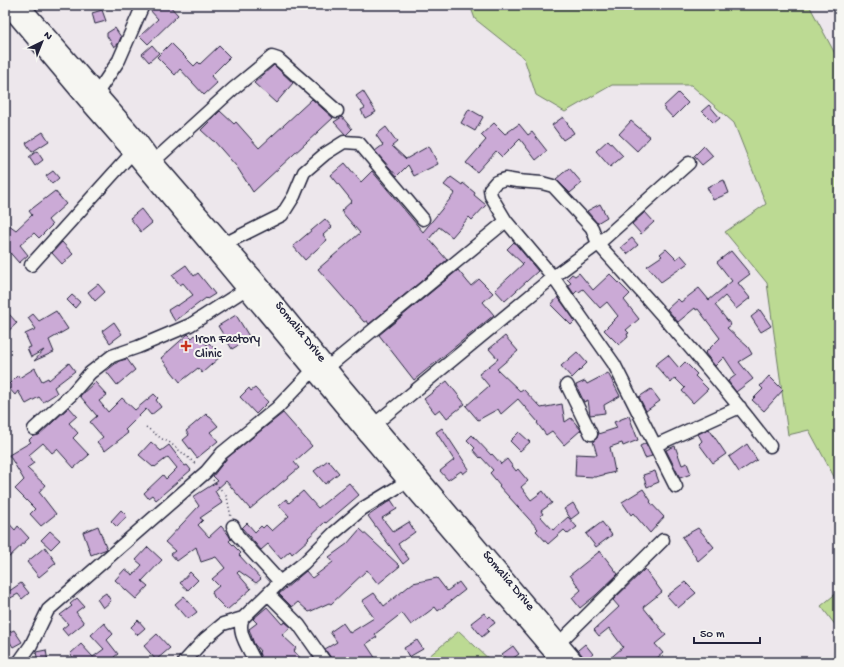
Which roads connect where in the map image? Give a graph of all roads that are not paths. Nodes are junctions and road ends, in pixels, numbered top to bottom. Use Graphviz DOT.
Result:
graph roads {
  1 [pos="6,5"];
  2 [pos="143,5"];
  3 [pos="26,7"];
  4 [pos="97,93"];
  5 [pos="337,111"];
  6 [pos="132,153"];
  7 [pos="154,161"];
  8 [pos="689,163"];
  9 [pos="423,219"];
  10 [pos="506,221"];
  11 [pos="226,243"];
  12 [pos="598,244"];
  13 [pos="31,265"];
  14 [pos="553,278"];
  15 [pos="246,289"];
  16 [pos="321,366"];
  17 [pos="567,386"];
  18 [pos="740,407"];
  19 [pos="376,423"];
  20 [pos="34,429"];
  21 [pos="591,434"];
  22 [pos="656,445"];
  23 [pos="770,446"];
  24 [pos="406,482"];
  25 [pos="676,487"];
  26 [pos="233,526"];
  27 [pos="663,540"];
  28 [pos="280,582"];
  29 [pos="268,594"];
  30 [pos="243,618"];
  31 [pos="560,642"];
  32 [pos="19,662"];
  33 [pos="184,662"];
  34 [pos="255,662"];
  35 [pos="325,662"];
  36 [pos="560,662"];
  37 [pos="576,662"];
  1 -- 6 [label="main road, Somalia Drive"];
  2 -- 4 [label="street"];
  3 -- 4 [label="main road, Somalia Drive"];
  4 -- 7 [label="main road, Somalia Drive"];
  5 -- 7 [label="street"];
  6 -- 13 [label="street"];
  6 -- 15 [label="main road, Somalia Drive"];
  7 -- 11 [label="main road, Somalia Drive"];
  8 -- 12 [label="street"];
  9 -- 11 [label="street"];
  10 -- 12 [label="street"];
  10 -- 14 [label="street"];
  10 -- 16 [label="street"];
  11 -- 16 [label="main road, Somalia Drive"];
  12 -- 14 [label="street"];
  12 -- 18 [label="street"];
  14 -- 19 [label="street"];
  14 -- 22 [label="street"];
  15 -- 16 [label="main road, Somalia Drive"];
  15 -- 20 [label="street"];
  16 -- 19 [label="main road, Somalia Drive"];
  16 -- 24 [label="main road, Somalia Drive"];
  16 -- 32 [label="street"];
  17 -- 21 [label="street"];
  18 -- 22 [label="street"];
  18 -- 23 [label="street"];
  19 -- 31 [label="main road, Somalia Drive"];
  22 -- 25 [label="street"];
  24 -- 28 [label="street"];
  24 -- 36 [label="main road, Somalia Drive"];
  26 -- 28 [label="street"];
  27 -- 31 [label="street"];
  28 -- 29 [label="street"];
  29 -- 30 [label="street"];
  29 -- 35 [label="street"];
  30 -- 33 [label="street"];
  30 -- 34 [label="street"];
  31 -- 37 [label="main road, Somalia Drive"];
}
